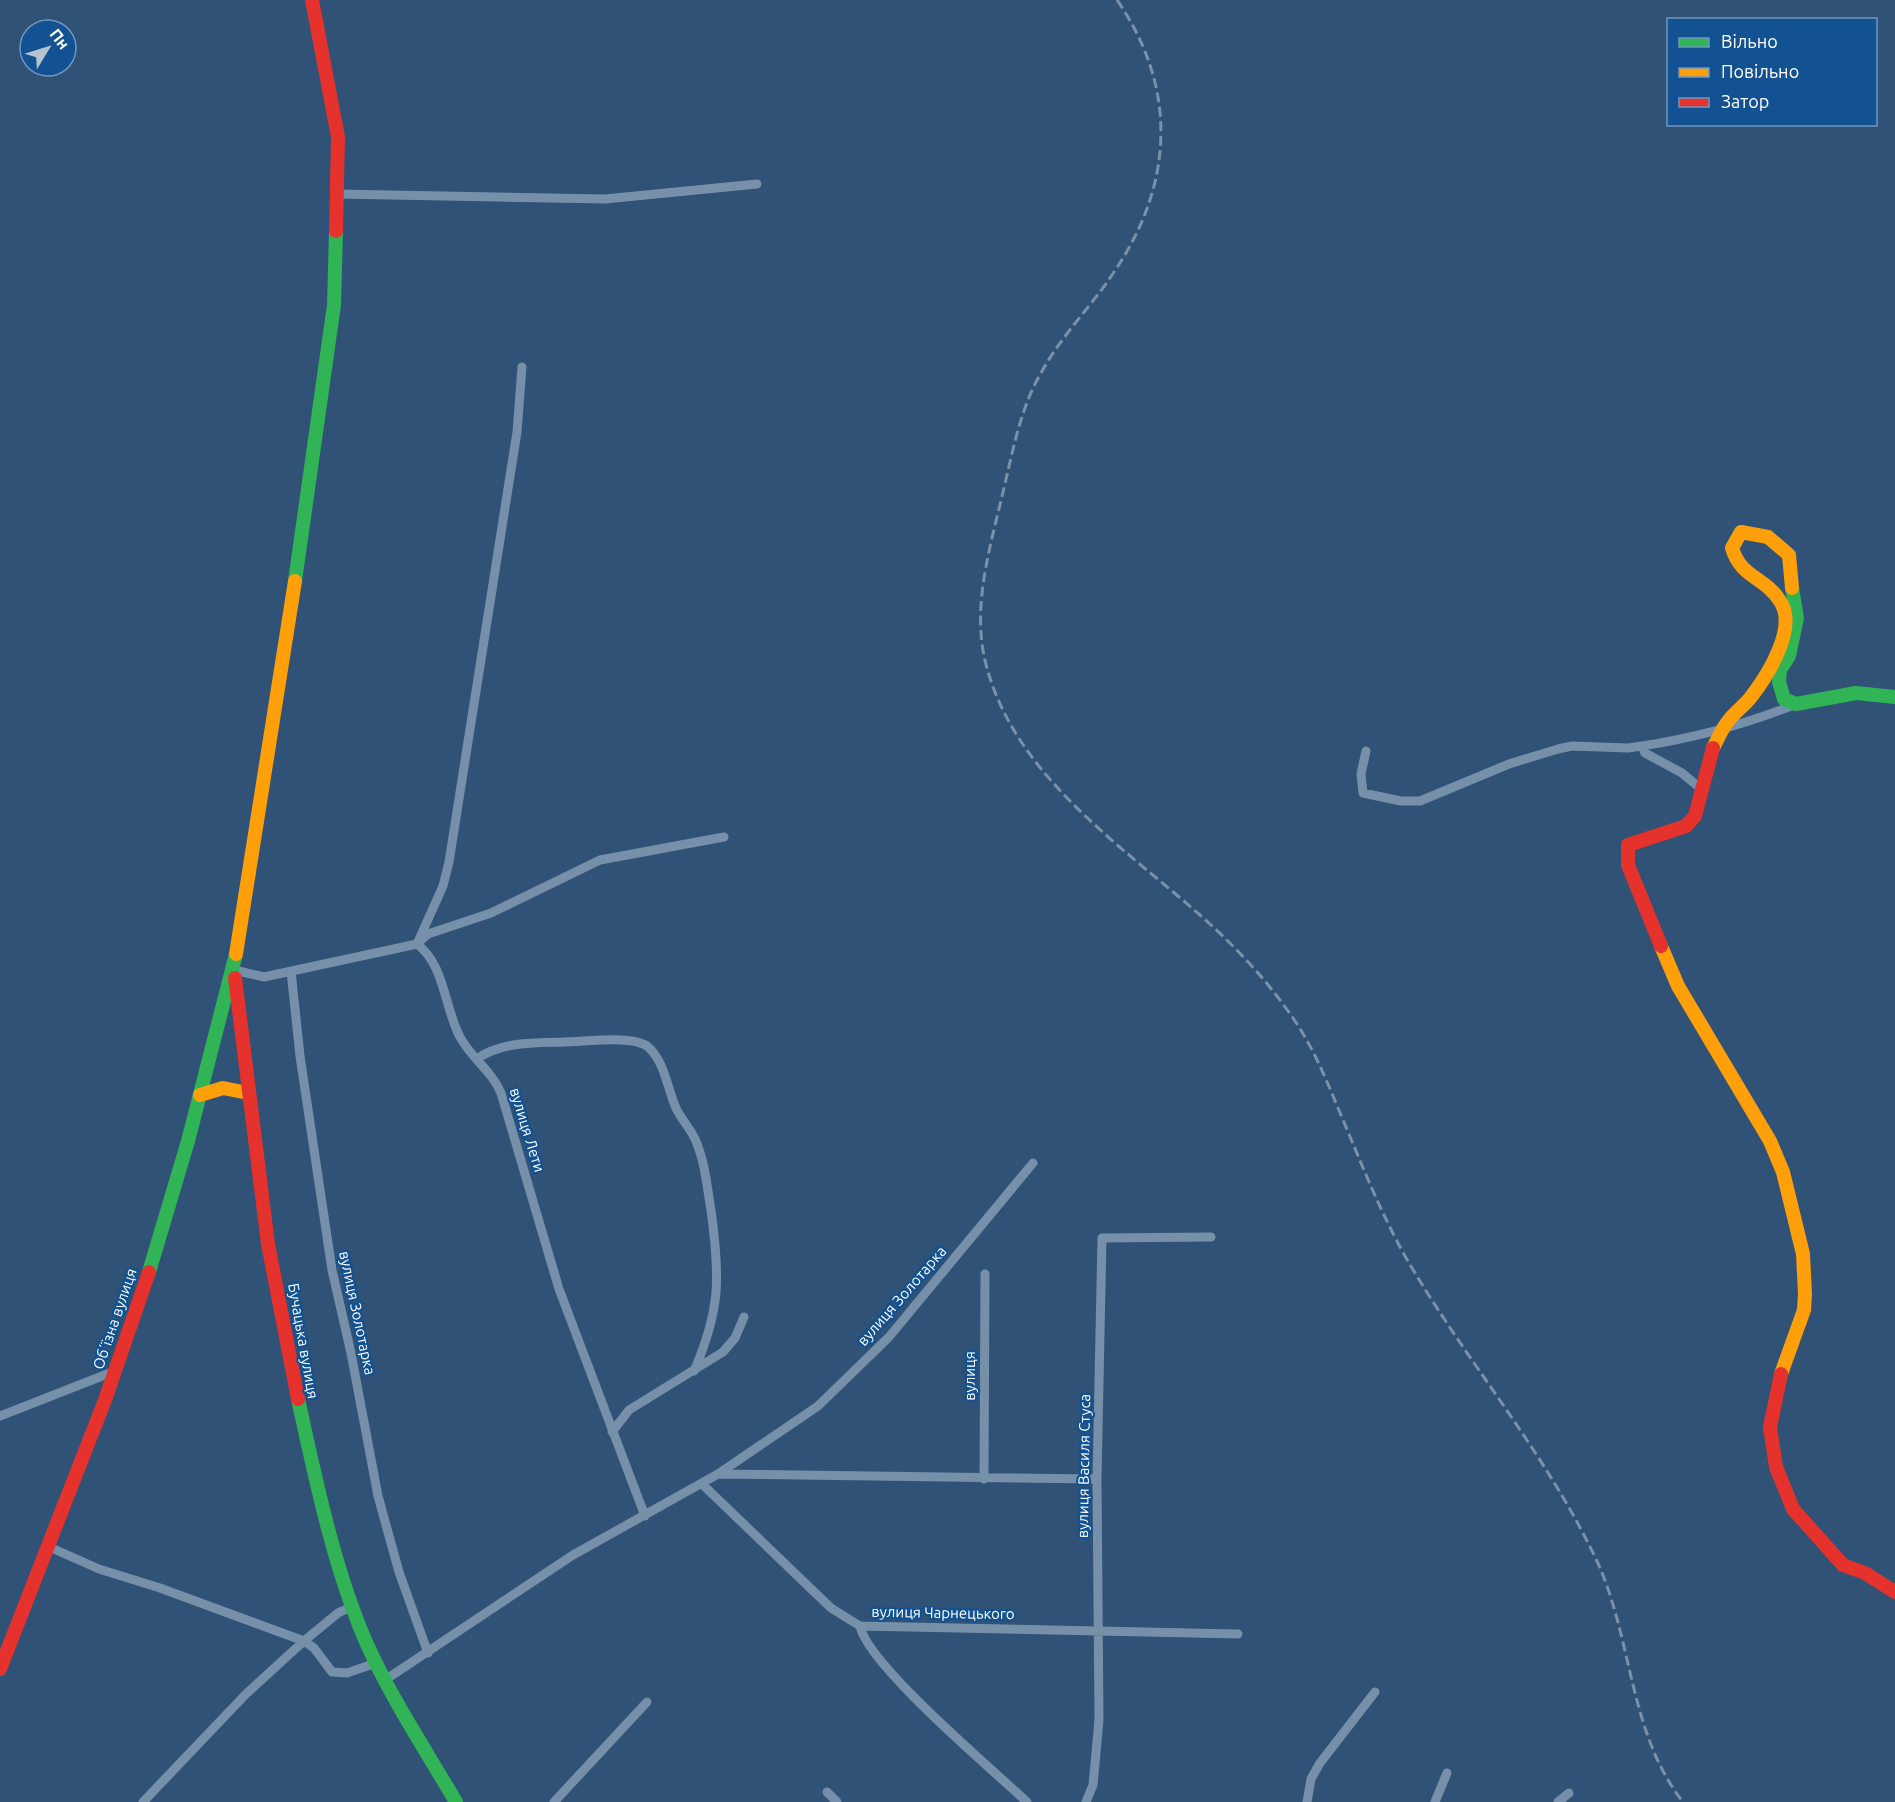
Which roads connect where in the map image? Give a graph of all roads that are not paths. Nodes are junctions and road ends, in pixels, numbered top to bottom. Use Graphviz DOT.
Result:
graph roads {
  1 [pos="312,0"];
  2 [pos="757,184"];
  3 [pos="337,194"];
  4 [pos="522,368"];
  5 [pos="1895,696"];
  6 [pos="1796,704"];
  7 [pos="1725,726"];
  8 [pos="1642,746"];
  9 [pos="1366,751"];
  10 [pos="1700,788"];
  11 [pos="724,837"];
  12 [pos="417,944"];
  13 [pos="234,970"];
  14 [pos="291,971"];
  15 [pos="477,1059"];
  16 [pos="248,1093"];
  17 [pos="200,1095"];
  18 [pos="1034,1163"];
  19 [pos="1210,1237"];
  20 [pos="986,1274"];
  21 [pos="744,1317"];
  22 [pos="115,1371"];
  23 [pos="694,1371"];
  24 [pos="0,1416"];
  25 [pos="612,1432"];
  26 [pos="718,1474"];
  27 [pos="984,1479"];
  28 [pos="1097,1479"];
  29 [pos="702,1484"];
  30 [pos="645,1516"];
  31 [pos="47,1546"];
  32 [pos="1895,1592"];
  33 [pos="354,1606"];
  34 [pos="860,1626"];
  35 [pos="1098,1631"];
  36 [pos="1238,1634"];
  37 [pos="304,1641"];
  38 [pos="428,1653"];
  39 [pos="376,1663"];
  40 [pos="0,1669"];
  41 [pos="385,1680"];
  42 [pos="1375,1692"];
  43 [pos="647,1702"];
  44 [pos="1447,1773"];
  45 [pos="827,1792"];
  46 [pos="1569,1793"];
  47 [pos="143,1802"];
  48 [pos="456,1802"];
  49 [pos="554,1802"];
  50 [pos="837,1802"];
  51 [pos="1027,1802"];
  52 [pos="1086,1802"];
  53 [pos="1306,1802"];
  54 [pos="1435,1802"];
  55 [pos="1558,1802"];
  1 -- 3 [label="main road"];
  2 -- 3 [label="street"];
  3 -- 13 [label="main road"];
  4 -- 12 [label="street"];
  5 -- 6 [label="main road"];
  6 -- 7 [label="street"];
  6 -- 7 [label="main road"];
  7 -- 8 [label="street"];
  7 -- 10 [label="main road"];
  8 -- 9 [label="street"];
  8 -- 10 [label="street"];
  10 -- 32 [label="main road"];
  11 -- 12 [label="street"];
  12 -- 14 [label="street"];
  12 -- 15 [label="street, вулиця Лети"];
  13 -- 14 [label="street"];
  13 -- 16 [label="main road, Бучацька вулиця"];
  13 -- 17 [label="main road, Обʼїзна вулиця"];
  14 -- 38 [label="street, вулиця Золотарка"];
  15 -- 23 [label="street"];
  15 -- 25 [label="street, вулиця Лети"];
  16 -- 17 [label="main road"];
  16 -- 33 [label="main road, Бучацька вулиця"];
  17 -- 22 [label="main road, Обʼїзна вулиця"];
  18 -- 26 [label="street, вулиця Золотарка"];
  19 -- 28 [label="street, вулиця Василя Стуса"];
  20 -- 27 [label="street, вулиця"];
  21 -- 23 [label="street"];
  22 -- 24 [label="street"];
  22 -- 31 [label="main road, Обʼїзна вулиця"];
  23 -- 25 [label="street"];
  25 -- 30 [label="street, вулиця Лети"];
  26 -- 27 [label="street"];
  26 -- 29 [label="street, вулиця Золотарка"];
  27 -- 28 [label="street"];
  28 -- 35 [label="street, вулиця Василя Стуса"];
  29 -- 30 [label="street, вулиця Золотарка"];
  29 -- 34 [label="street, вулиця Чарнецького"];
  30 -- 38 [label="street, вулиця Золотарка"];
  31 -- 37 [label="street"];
  31 -- 40 [label="main road, Обʼїзна вулиця"];
  33 -- 37 [label="street"];
  33 -- 39 [label="main road, Бучацька вулиця"];
  34 -- 35 [label="street, вулиця Чарнецького"];
  34 -- 51 [label="street"];
  35 -- 36 [label="street, вулиця Чарнецького"];
  35 -- 52 [label="street, вулиця Василя Стуса"];
  37 -- 39 [label="street"];
  37 -- 47 [label="street"];
  38 -- 41 [label="street, вулиця Золотарка"];
  39 -- 41 [label="main road, Бучацька вулиця"];
  41 -- 48 [label="main road, Бучацька вулиця"];
  42 -- 53 [label="street"];
  43 -- 49 [label="street"];
  44 -- 54 [label="street"];
  45 -- 50 [label="street"];
  46 -- 55 [label="street"];
}
